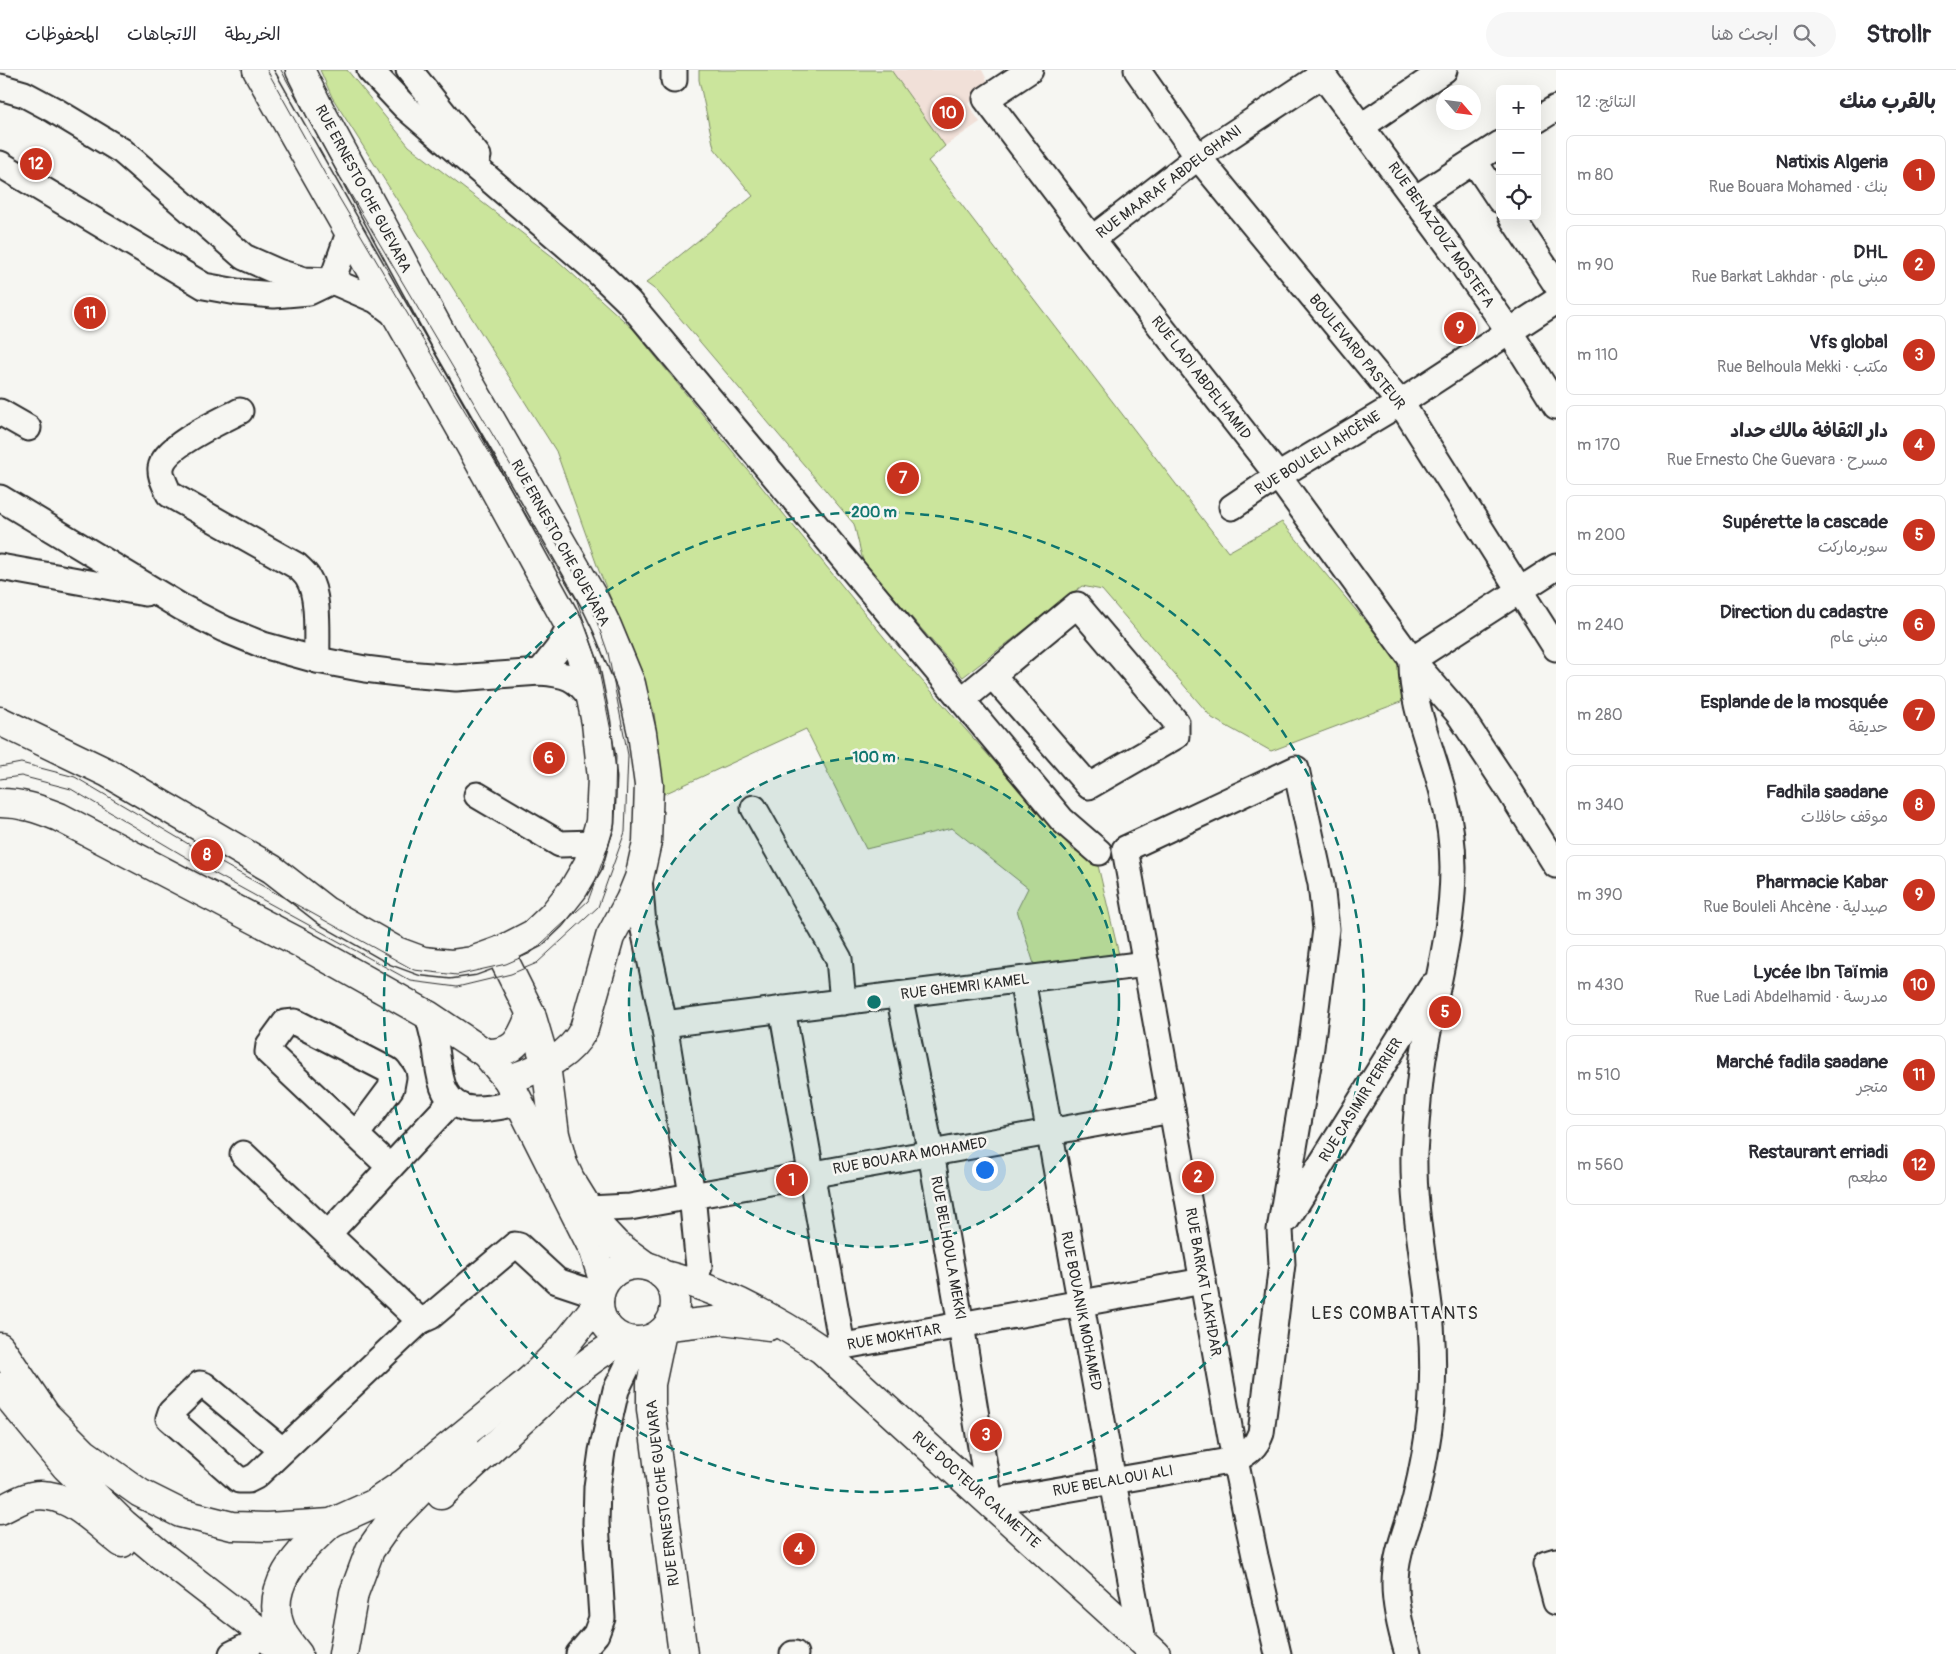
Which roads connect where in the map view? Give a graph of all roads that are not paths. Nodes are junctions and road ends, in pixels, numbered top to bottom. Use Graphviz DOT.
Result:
graph roads {
  1 [pos="257,70"];
  2 [pos="300,70"];
  3 [pos="370,70"];
  4 [pos="409,70"];
  5 [pos="1030,70"];
  6 [pos="1137,70"];
  7 [pos="1444,70"];
  8 [pos="1320,72"];
  9 [pos="0,87"];
  10 [pos="1556,108"];
  11 [pos="1541,117"];
  12 [pos="1362,126"];
  13 [pos="1496,147"];
  14 [pos="1198,156"];
  15 [pos="1474,161"];
  16 [pos="0,164"];
  17 [pos="1496,194"];
  18 [pos="1415,199"];
  19 [pos="513,201"];
  20 [pos="1514,220"];
  21 [pos="349,233"];
  22 [pos="1092,239"];
  23 [pos="332,281"];
  24 [pos="1556,284"];
  25 [pos="1556,301"];
  26 [pos="396,315"];
  27 [pos="1509,331"];
  28 [pos="1400,403"];
  29 [pos="1556,406"];
  30 [pos="240,411"];
  31 [pos="0,412"];
  32 [pos="28,428"];
  33 [pos="1278,476"];
  34 [pos="0,498"];
  35 [pos="1232,507"];
  36 [pos="0,567"];
  37 [pos="1556,567"];
  38 [pos="1519,590"];
  39 [pos="160,595"];
  40 [pos="570,627"];
  41 [pos="1556,648"];
  42 [pos="317,660"];
  43 [pos="1412,660"];
  44 [pos="540,672"];
  45 [pos="992,675"];
  46 [pos="591,698"];
  47 [pos="962,700"];
  48 [pos="0,721"];
  49 [pos="477,795"];
  50 [pos="0,803"];
  51 [pos="754,808"];
  52 [pos="595,844"];
  53 [pos="1099,852"];
  54 [pos="1556,865"];
  55 [pos="639,878"];
  56 [pos="502,950"];
  57 [pos="1146,964"];
  58 [pos="1441,971"];
  59 [pos="1022,980"];
  60 [pos="899,995"];
  61 [pos="843,1002"];
  62 [pos="782,1009"];
  63 [pos="531,1014"];
  64 [pos="428,1015"];
  65 [pos="664,1024"];
  66 [pos="485,1054"];
  67 [pos="546,1065"];
  68 [pos="513,1092"];
  69 [pos="452,1101"];
  70 [pos="1172,1110"];
  71 [pos="1048,1132"];
  72 [pos="356,1135"];
  73 [pos="931,1153"];
  74 [pos="243,1154"];
  75 [pos="390,1167"];
  76 [pos="812,1174"];
  77 [pos="692,1195"];
  78 [pos="588,1209"];
  79 [pos="1280,1230"];
  80 [pos="328,1234"];
  81 [pos="654,1270"];
  82 [pos="1203,1281"];
  83 [pos="694,1284"];
  84 [pos="601,1293"];
  85 [pos="1079,1304"];
  86 [pos="420,1321"];
  87 [pos="961,1324"];
  88 [pos="793,1330"];
  89 [pos="649,1334"];
  90 [pos="0,1347"];
  91 [pos="832,1348"];
  92 [pos="530,1380"];
  93 [pos="0,1387"];
  94 [pos="282,1450"];
  95 [pos="1235,1460"];
  96 [pos="1114,1481"];
  97 [pos="990,1502"];
  98 [pos="0,1510"];
  99 [pos="331,1523"];
  100 [pos="1551,1562"];
  101 [pos="359,1578"];
  102 [pos="1556,1602"];
  103 [pos="1149,1648"];
  104 [pos="343,1649"];
  105 [pos="248,1651"];
  106 [pos="284,1654"];
  107 [pos="298,1654"];
  108 [pos="579,1654"];
  109 [pos="683,1654"];
  110 [pos="1278,1654"];
  111 [pos="1408,1654"];
  1 -- 21 [label="main road, RUE ERNESTO CHE GUEVARA"];
  2 -- 55 [label="main road, RUE ERNESTO CHE GUEVARA"];
  3 -- 19 [label="street"];
  4 -- 19 [label="street"];
  5 -- 22 [label="street, RUE LADI ABDELHAMID"];
  6 -- 14 [label="street, BOULEVARD PASTEUR"];
  7 -- 12 [label="street"];
  8 -- 12 [label="street, RUE BENAZOUZ MOSTEFA"];
  8 -- 14 [label="street, RUE MAARAF ABDELGHANI"];
  9 -- 23 [label="street"];
  10 -- 11 [label="street"];
  12 -- 18 [label="street, RUE BENAZOUZ MOSTEFA"];
  13 -- 15 [label="street"];
  14 -- 22 [label="street, RUE MAARAF ABDELGHANI"];
  14 -- 28 [label="street, BOULEVARD PASTEUR"];
  15 -- 17 [label="street"];
  15 -- 18 [label="street"];
  16 -- 23 [label="street"];
  18 -- 27 [label="street, RUE BENAZOUZ MOSTEFA"];
  19 -- 47 [label="street"];
  20 -- 24 [label="street"];
  21 -- 23 [label="street"];
  21 -- 26 [label="main road, RUE ERNESTO CHE GUEVARA"];
  22 -- 33 [label="street, RUE LADI ABDELHAMID"];
  23 -- 26 [label="street"];
  25 -- 27 [label="street, RUE BOULELI AHCÈNE"];
  26 -- 40 [label="main road, RUE ERNESTO CHE GUEVARA"];
  27 -- 28 [label="street, RUE BOULELI AHCÈNE"];
  27 -- 29 [label="street, RUE BENAZOUZ MOSTEFA"];
  28 -- 33 [label="street, RUE BOULELI AHCÈNE"];
  28 -- 38 [label="street, BOULEVARD PASTEUR"];
  30 -- 42 [label="street"];
  31 -- 32 [label="street"];
  33 -- 35 [label="street, RUE BOULELI AHCÈNE"];
  33 -- 43 [label="street, RUE LADI ABDELHAMID"];
  34 -- 39 [label="street"];
  36 -- 39 [label="street"];
  37 -- 38 [label="street"];
  38 -- 41 [label="street, BOULEVARD PASTEUR"];
  38 -- 43 [label="street"];
  39 -- 42 [label="street"];
  40 -- 44 [label="street"];
  40 -- 46 [label="main road, RUE ERNESTO CHE GUEVARA"];
  42 -- 44 [label="street"];
  43 -- 54 [label="street, RUE LADI ABDELHAMID"];
  43 -- 58 [label="street"];
  44 -- 46 [label="street"];
  45 -- 45 [label="street"];
  45 -- 47 [label="street"];
  46 -- 52 [label="main road, RUE ERNESTO CHE GUEVARA"];
  47 -- 53 [label="street"];
  48 -- 56 [label="main road, RUE ERNESTO CHE GUEVARA"];
  49 -- 52 [label="street"];
  50 -- 64 [label="main road"];
  51 -- 61 [label="street"];
  52 -- 56 [label="main road, RUE ERNESTO CHE GUEVARA"];
  55 -- 65 [label="street"];
  55 -- 67 [label="main road, RUE ERNESTO CHE GUEVARA"];
  56 -- 63 [label="main road"];
  57 -- 59 [label="street, RUE GHEMRI KAMEL"];
  57 -- 70 [label="street, RUE BARKAT LAKHDAR"];
  57 -- 79 [label="street, RUE BARKAT LAKHDAR"];
  58 -- 79 [label="street, RUE CASIMIR PERRIER"];
  58 -- 111 [label="street"];
  59 -- 60 [label="street, RUE GHEMRI KAMEL"];
  59 -- 71 [label="street, RUE BOUANIK MOHAMED"];
  60 -- 61 [label="street, RUE GHEMRI KAMEL"];
  60 -- 73 [label="street, RUE BELHOULA MEKKI"];
  61 -- 62 [label="street, RUE GHEMRI KAMEL"];
  62 -- 65 [label="street, RUE GHEMRI KAMEL"];
  62 -- 76 [label="street"];
  63 -- 66 [label="main road"];
  63 -- 67 [label="main road"];
  64 -- 66 [label="main road"];
  64 -- 69 [label="street"];
  65 -- 77 [label="street"];
  66 -- 68 [label="main road"];
  67 -- 68 [label="main road, RUE ERNESTO CHE GUEVARA"];
  67 -- 78 [label="main road"];
  68 -- 69 [label="street"];
  68 -- 84 [label="main road"];
  69 -- 75 [label="street"];
  70 -- 71 [label="street, RUE BOUARA MOHAMED"];
  70 -- 82 [label="street, RUE BARKAT LAKHDAR"];
  71 -- 73 [label="street, RUE BOUARA MOHAMED"];
  71 -- 85 [label="street, RUE BOUANIK MOHAMED"];
  72 -- 72 [label="street"];
  72 -- 75 [label="street"];
  73 -- 76 [label="street, RUE BOUARA MOHAMED"];
  73 -- 87 [label="street, RUE BELHOULA MEKKI"];
  74 -- 80 [label="street"];
  75 -- 80 [label="street"];
  76 -- 77 [label="street, RUE BOUARA MOHAMED"];
  76 -- 91 [label="street"];
  77 -- 78 [label="street, RUE BOUARA MOHAMED"];
  77 -- 83 [label="street"];
  78 -- 81 [label="main road"];
  79 -- 95 [label="street"];
  80 -- 86 [label="street"];
  81 -- 83 [label="main road, RUE DOCTEUR CALMETTE"];
  81 -- 84 [label="main road"];
  81 -- 89 [label="main road"];
  82 -- 85 [label="street, RUE MOKHTAR"];
  82 -- 95 [label="street, RUE BARKAT LAKHDAR"];
  83 -- 88 [label="main road, RUE DOCTEUR CALMETTE"];
  84 -- 86 [label="street"];
  84 -- 89 [label="main road"];
  84 -- 92 [label="main road"];
  85 -- 87 [label="street, RUE MOKHTAR"];
  85 -- 96 [label="street, RUE BOUANIK MOHAMED"];
  86 -- 94 [label="street"];
  87 -- 91 [label="street, RUE MOKHTAR"];
  87 -- 97 [label="street, RUE BELHOULA MEKKI"];
  88 -- 89 [label="main road, RUE DOCTEUR CALMETTE"];
  88 -- 91 [label="main road, RUE DOCTEUR CALMETTE"];
  89 -- 101 [label="main road"];
  89 -- 108 [label="street"];
  89 -- 109 [label="main road, RUE ERNESTO CHE GUEVARA"];
  90 -- 99 [label="main road"];
  91 -- 97 [label="main road, RUE DOCTEUR CALMETTE"];
  92 -- 99 [label="main road"];
  92 -- 101 [label="main road"];
  93 -- 106 [label="main road"];
  95 -- 96 [label="street, RUE BELALOUI ALI"];
  95 -- 110 [label="street, RUE BARKAT LAKHDAR"];
  96 -- 97 [label="street, RUE BELALOUI ALI"];
  96 -- 103 [label="street, RUE BOUANIK MOHAMED"];
  97 -- 103 [label="main road, RUE DOCTEUR CALMETTE"];
  98 -- 105 [label="main road"];
  99 -- 107 [label="main road"];
  100 -- 102 [label="street"];
  101 -- 104 [label="main road"];
}
